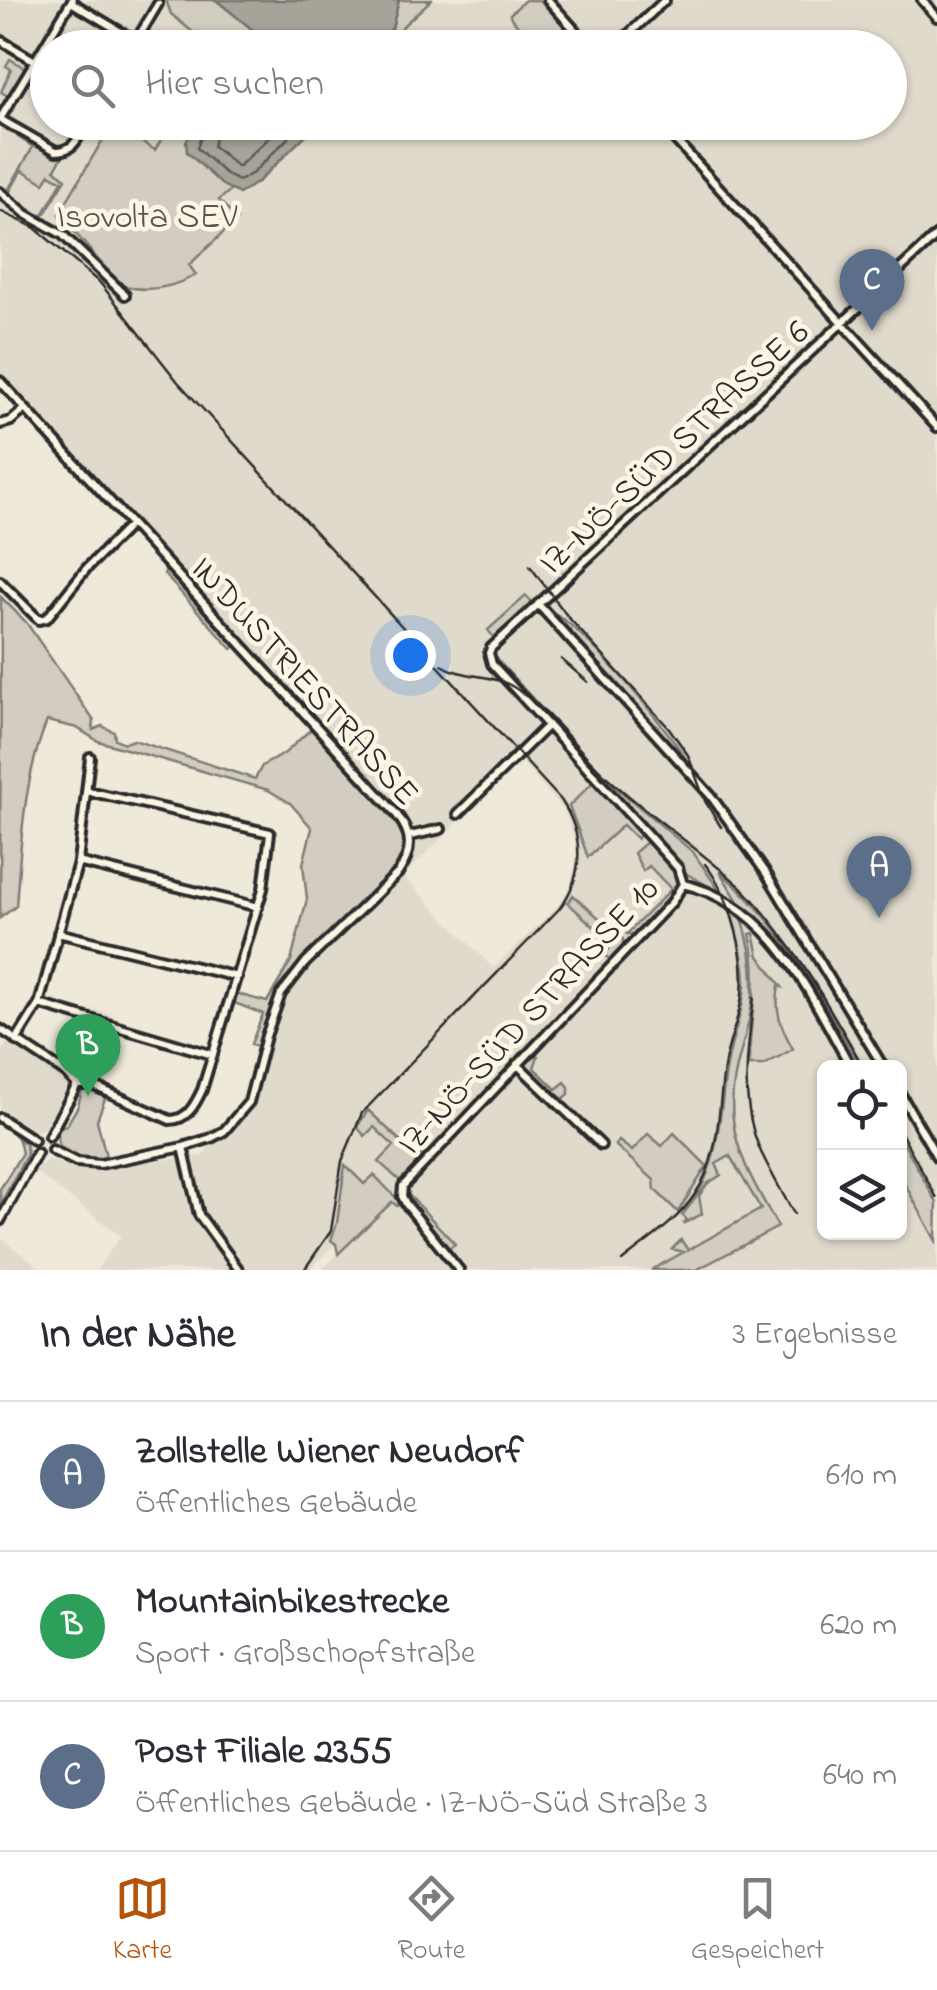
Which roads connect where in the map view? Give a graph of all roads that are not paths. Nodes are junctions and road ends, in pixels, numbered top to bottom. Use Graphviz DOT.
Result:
graph roads {
  1 [pos="548,0"];
  2 [pos="666,0"];
  3 [pos="922,0"];
  4 [pos="72,1"];
  5 [pos="158,4"];
  6 [pos="937,17"];
  7 [pos="55,30"];
  8 [pos="114,30"];
  9 [pos="142,30"];
  10 [pos="576,30"];
  11 [pos="634,30"];
  12 [pos="0,40"];
  13 [pos="30,58"];
  14 [pos="30,72"];
  15 [pos="0,119"];
  16 [pos="30,136"];
  17 [pos="37,140"];
  18 [pos="77,140"];
  19 [pos="675,140"];
  20 [pos="0,192"];
  21 [pos="937,234"];
  22 [pos="125,295"];
  23 [pos="842,324"];
  24 [pos="0,381"];
  25 [pos="25,409"];
  26 [pos="0,424"];
  27 [pos="937,427"];
  28 [pos="131,524"];
  29 [pos="0,581"];
  30 [pos="538,604"];
  31 [pos="548,725"];
  32 [pos="90,757"];
  33 [pos="88,790"];
  34 [pos="458,814"];
  35 [pos="441,829"];
  36 [pos="410,836"];
  37 [pos="78,862"];
  38 [pos="683,880"];
  39 [pos="258,906"];
  40 [pos="58,933"];
  41 [pos="237,977"];
  42 [pos="39,1004"];
  43 [pos="0,1029"];
  44 [pos="16,1041"];
  45 [pos="214,1055"];
  46 [pos="847,1060"];
  47 [pos="879,1060"];
  48 [pos="517,1064"];
  49 [pos="77,1085"];
  50 [pos="907,1106"];
  51 [pos="0,1118"];
  52 [pos="49,1136"];
  53 [pos="34,1140"];
  54 [pos="601,1145"];
  55 [pos="183,1146"];
  56 [pos="52,1150"];
  57 [pos="37,1152"];
  58 [pos="937,1157"];
  59 [pos="0,1220"];
  60 [pos="238,1270"];
  61 [pos="460,1270"];
  1 -- 10 [label="street"];
  2 -- 11 [label="street"];
  3 -- 6 [label="street"];
  4 -- 7 [label="street"];
  4 -- 8 [label="street"];
  5 -- 9 [label="street"];
  12 -- 13 [label="street"];
  14 -- 15 [label="street"];
  15 -- 16 [label="street"];
  17 -- 18 [label="street"];
  19 -- 23 [label="street"];
  20 -- 22 [label="street"];
  21 -- 23 [label="street, IZ-NÖ-SÜD STRASSE 6"];
  23 -- 27 [label="street"];
  23 -- 30 [label="street, IZ-NÖ-SÜD STRASSE 6"];
  24 -- 25 [label="street, INDUSTRIESTRASSE"];
  25 -- 26 [label="street"];
  25 -- 28 [label="street, INDUSTRIESTRASSE"];
  28 -- 29 [label="street"];
  28 -- 36 [label="street, INDUSTRIESTRASSE"];
  30 -- 31 [label="street, IZ-NÖ-SÜD STRASSE 6"];
  30 -- 47 [label="street"];
  31 -- 34 [label="street"];
  31 -- 38 [label="street"];
  32 -- 33 [label="street"];
  33 -- 37 [label="street"];
  33 -- 39 [label="street"];
  35 -- 36 [label="street"];
  36 -- 55 [label="street, INDUSTRIESTRASSE"];
  37 -- 39 [label="street"];
  37 -- 40 [label="street"];
  38 -- 46 [label="street"];
  38 -- 48 [label="street, IZ-NÖ-SÜD STRASSE 10"];
  39 -- 41 [label="street"];
  40 -- 41 [label="street"];
  40 -- 42 [label="street"];
  41 -- 45 [label="street"];
  42 -- 44 [label="street"];
  42 -- 45 [label="street"];
  43 -- 44 [label="street"];
  44 -- 49 [label="street"];
  45 -- 49 [label="street"];
  48 -- 54 [label="street"];
  48 -- 61 [label="street, IZ-NÖ-SÜD STRASSE 10"];
  49 -- 52 [label="street"];
  50 -- 58 [label="street"];
  51 -- 53 [label="street"];
  52 -- 53 [label="street"];
  52 -- 56 [label="street"];
  53 -- 57 [label="street"];
  55 -- 56 [label="street, INDUSTRIESTRASSE"];
  55 -- 60 [label="street"];
  56 -- 57 [label="street"];
  57 -- 59 [label="street"];
}
